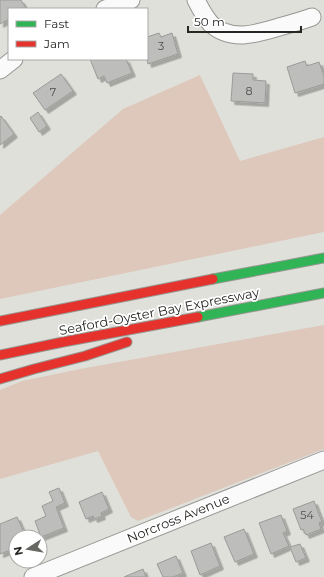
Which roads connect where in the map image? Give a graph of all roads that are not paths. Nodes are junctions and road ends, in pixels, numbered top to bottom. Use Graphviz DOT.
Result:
graph roads {
  1 [pos="131,0"];
  2 [pos="196,0"];
  3 [pos="108,8"];
  4 [pos="312,17"];
  5 [pos="13,60"];
  6 [pos="0,70"];
  7 [pos="324,258"];
  8 [pos="324,293"];
  9 [pos="201,316"];
  10 [pos="0,321"];
  11 [pos="0,355"];
  12 [pos="0,379"];
  13 [pos="324,460"];
  14 [pos="33,577"];
  1 -- 3 [label="street"];
  2 -- 4 [label="street"];
  5 -- 6 [label="street"];
  7 -- 10 [label="highway, Seaford-Oyster Bay Expressway"];
  8 -- 9 [label="highway, Seaford-Oyster Bay Expressway"];
  9 -- 11 [label="highway, Seaford-Oyster Bay Expressway"];
  9 -- 12 [label="highway"];
  13 -- 14 [label="street, Norcross Avenue"];
}
